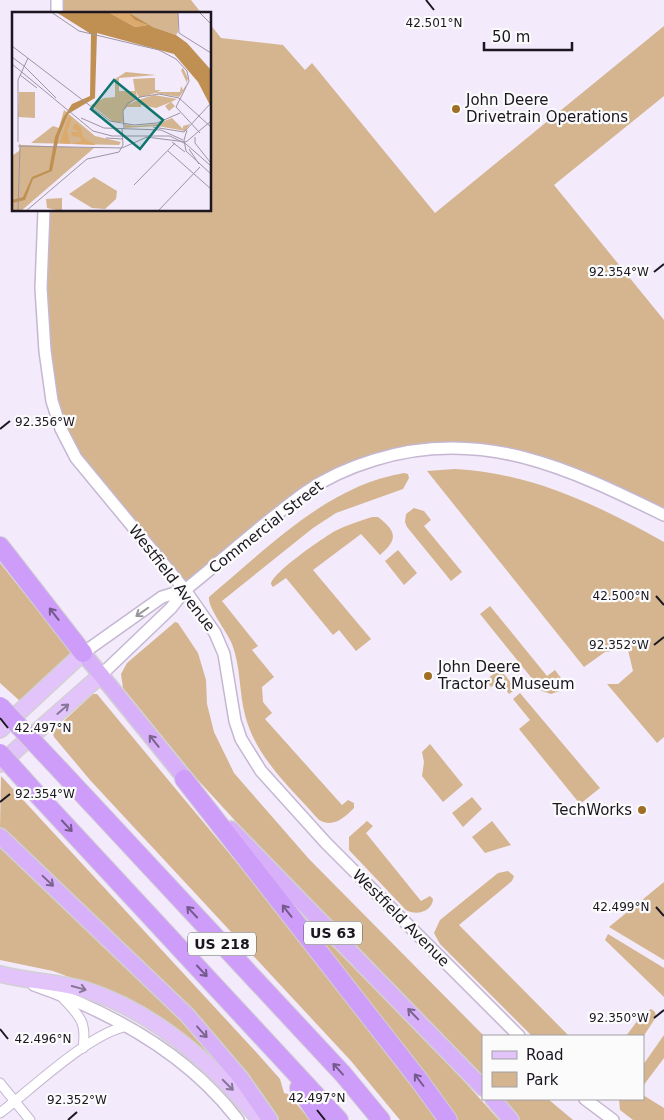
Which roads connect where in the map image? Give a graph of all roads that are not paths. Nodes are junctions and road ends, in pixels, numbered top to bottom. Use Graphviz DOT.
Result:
graph roads {
  1 [pos="44,211"];
  2 [pos="664,515"];
  3 [pos="0,546"];
  4 [pos="185,590"];
  5 [pos="84,653"];
  6 [pos="101,675"];
  7 [pos="0,706"];
  8 [pos="0,730"];
  9 [pos="0,753"];
  10 [pos="0,764"];
  11 [pos="184,779"];
  12 [pos="0,836"];
  13 [pos="7,976"];
  14 [pos="59,994"];
  15 [pos="127,1026"];
  16 [pos="518,1035"];
  17 [pos="271,1045"];
  18 [pos="83,1048"];
  19 [pos="0,1083"];
  20 [pos="482,1087"];
  21 [pos="494,1100"];
  22 [pos="586,1100"];
  23 [pos="15,1101"];
  24 [pos="0,1113"];
  25 [pos="30,1120"];
  26 [pos="238,1120"];
  27 [pos="260,1120"];
  28 [pos="270,1120"];
  29 [pos="320,1120"];
  30 [pos="339,1120"];
  31 [pos="381,1120"];
  32 [pos="448,1120"];
  33 [pos="511,1120"];
  34 [pos="613,1120"];
  1 -- 4 [label="street, Westfield Avenue"];
  2 -- 4 [label="street, Commercial Street"];
  5 -- 3 [label="highway, one-way"];
  4 -- 5 [label="street, one-way"];
  4 -- 6 [label="street"];
  4 -- 16 [label="street, Westfield Avenue"];
  5 -- 6 [label="highway, US 63"];
  5 -- 8 [label="main road"];
  10 -- 6 [label="main road, one-way"];
  11 -- 6 [label="highway, US 63, one-way"];
  31 -- 7 [label="highway, US 218, one-way, bridge"];
  9 -- 17 [label="highway, US 218, one-way, bridge"];
  20 -- 11 [label="highway, US 63, one-way"];
  32 -- 11 [label="highway, one-way"];
  12 -- 28 [label="highway, one-way"];
  13 -- 14 [label="street"];
  13 -- 27 [label="main road, one-way"];
  14 -- 15 [label="street"];
  14 -- 18 [label="street"];
  15 -- 18 [label="street"];
  15 -- 26 [label="street"];
  17 -- 29 [label="highway"];
  17 -- 30 [label="highway, US 218"];
  18 -- 23 [label="street"];
  19 -- 23 [label="street"];
  21 -- 33 [label="highway"];
  22 -- 34 [label="street"];
  23 -- 24 [label="street"];
  23 -- 25 [label="street"];
}
